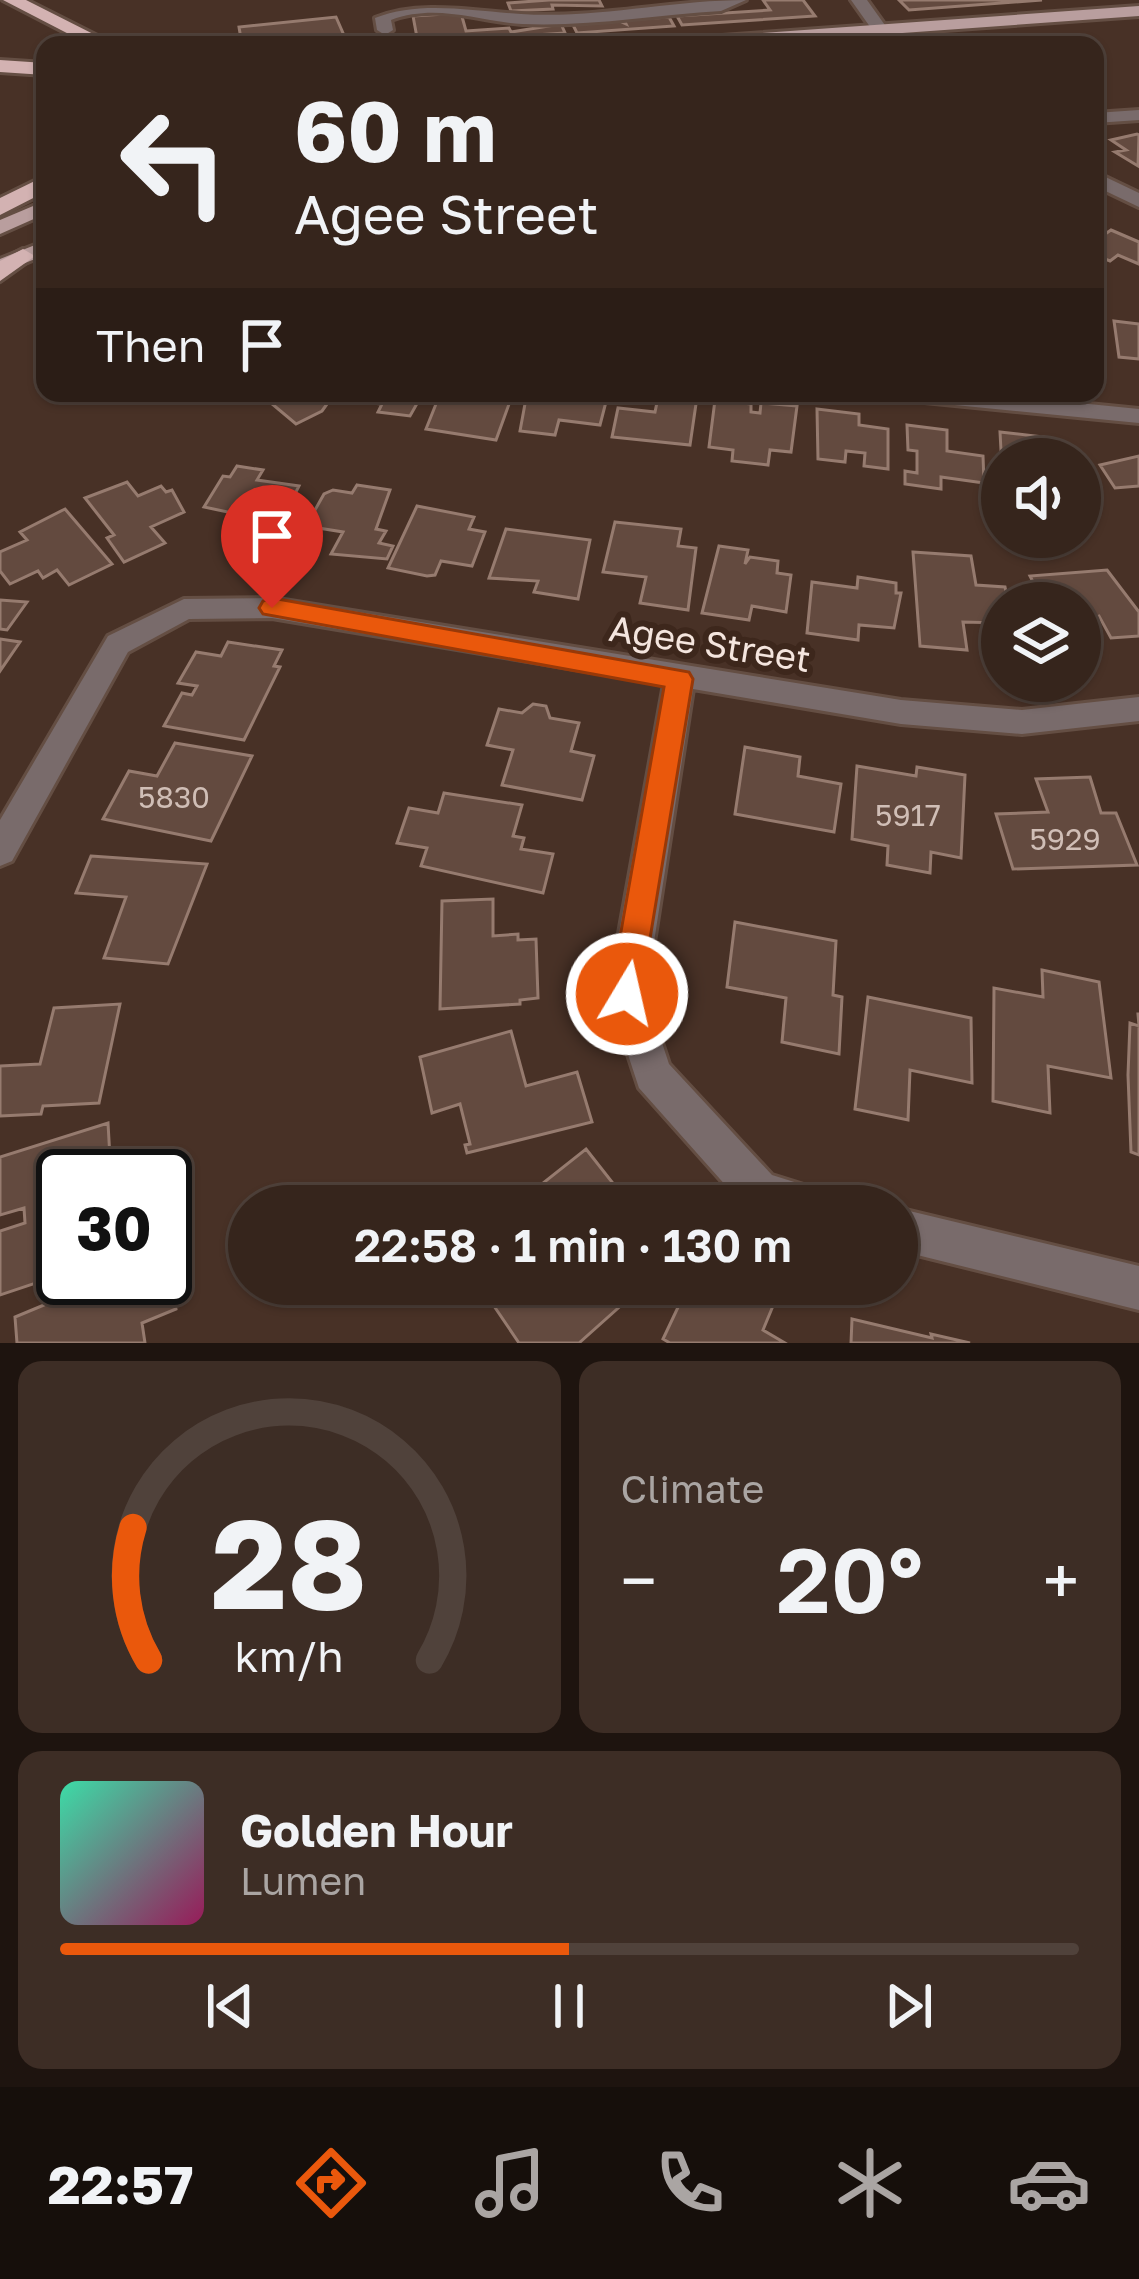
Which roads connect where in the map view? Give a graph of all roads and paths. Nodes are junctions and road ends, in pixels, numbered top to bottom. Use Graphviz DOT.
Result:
graph roads {
  1 [pos="12,0"];
  2 [pos="738,0"];
  3 [pos="859,0"];
  4 [pos="1139,11"];
  5 [pos="879,28"];
  6 [pos="385,30"];
  7 [pos="1139,30"];
  8 [pos="86,36"];
  9 [pos="772,36"];
  10 [pos="883,36"];
  11 [pos="1059,36"];
  12 [pos="0,66"];
  13 [pos="36,68"];
  14 [pos="1139,115"];
  15 [pos="1104,117"];
  16 [pos="1104,183"];
  17 [pos="36,187"];
  18 [pos="1139,201"];
  19 [pos="0,208"];
  20 [pos="36,211"];
  21 [pos="0,228"];
  22 [pos="996,402"];
  23 [pos="1139,416"];
  24 [pos="680,679"];
  25 [pos="1139,709"];
  26 [pos="0,851"];
  27 [pos="753,1185"];
  28 [pos="918,1234"];
  29 [pos="1139,1288"];
  1 -- 8 [label="highway"];
  2 -- 6 [label="street"];
  3 -- 5 [label="street"];
  4 -- 5 [label="main road"];
  5 -- 9 [label="main road"];
  5 -- 10 [label="main road"];
  7 -- 11 [label="main road"];
  12 -- 13 [label="highway"];
  14 -- 15 [label="street"];
  16 -- 18 [label="street"];
  17 -- 19 [label="highway"];
  20 -- 21 [label="main road"];
  22 -- 23 [label="street"];
  24 -- 25 [label="street, Agee Street"];
  24 -- 26 [label="street, Agee Street"];
  24 -- 27 [label="street"];
  28 -- 29 [label="street"];
}
